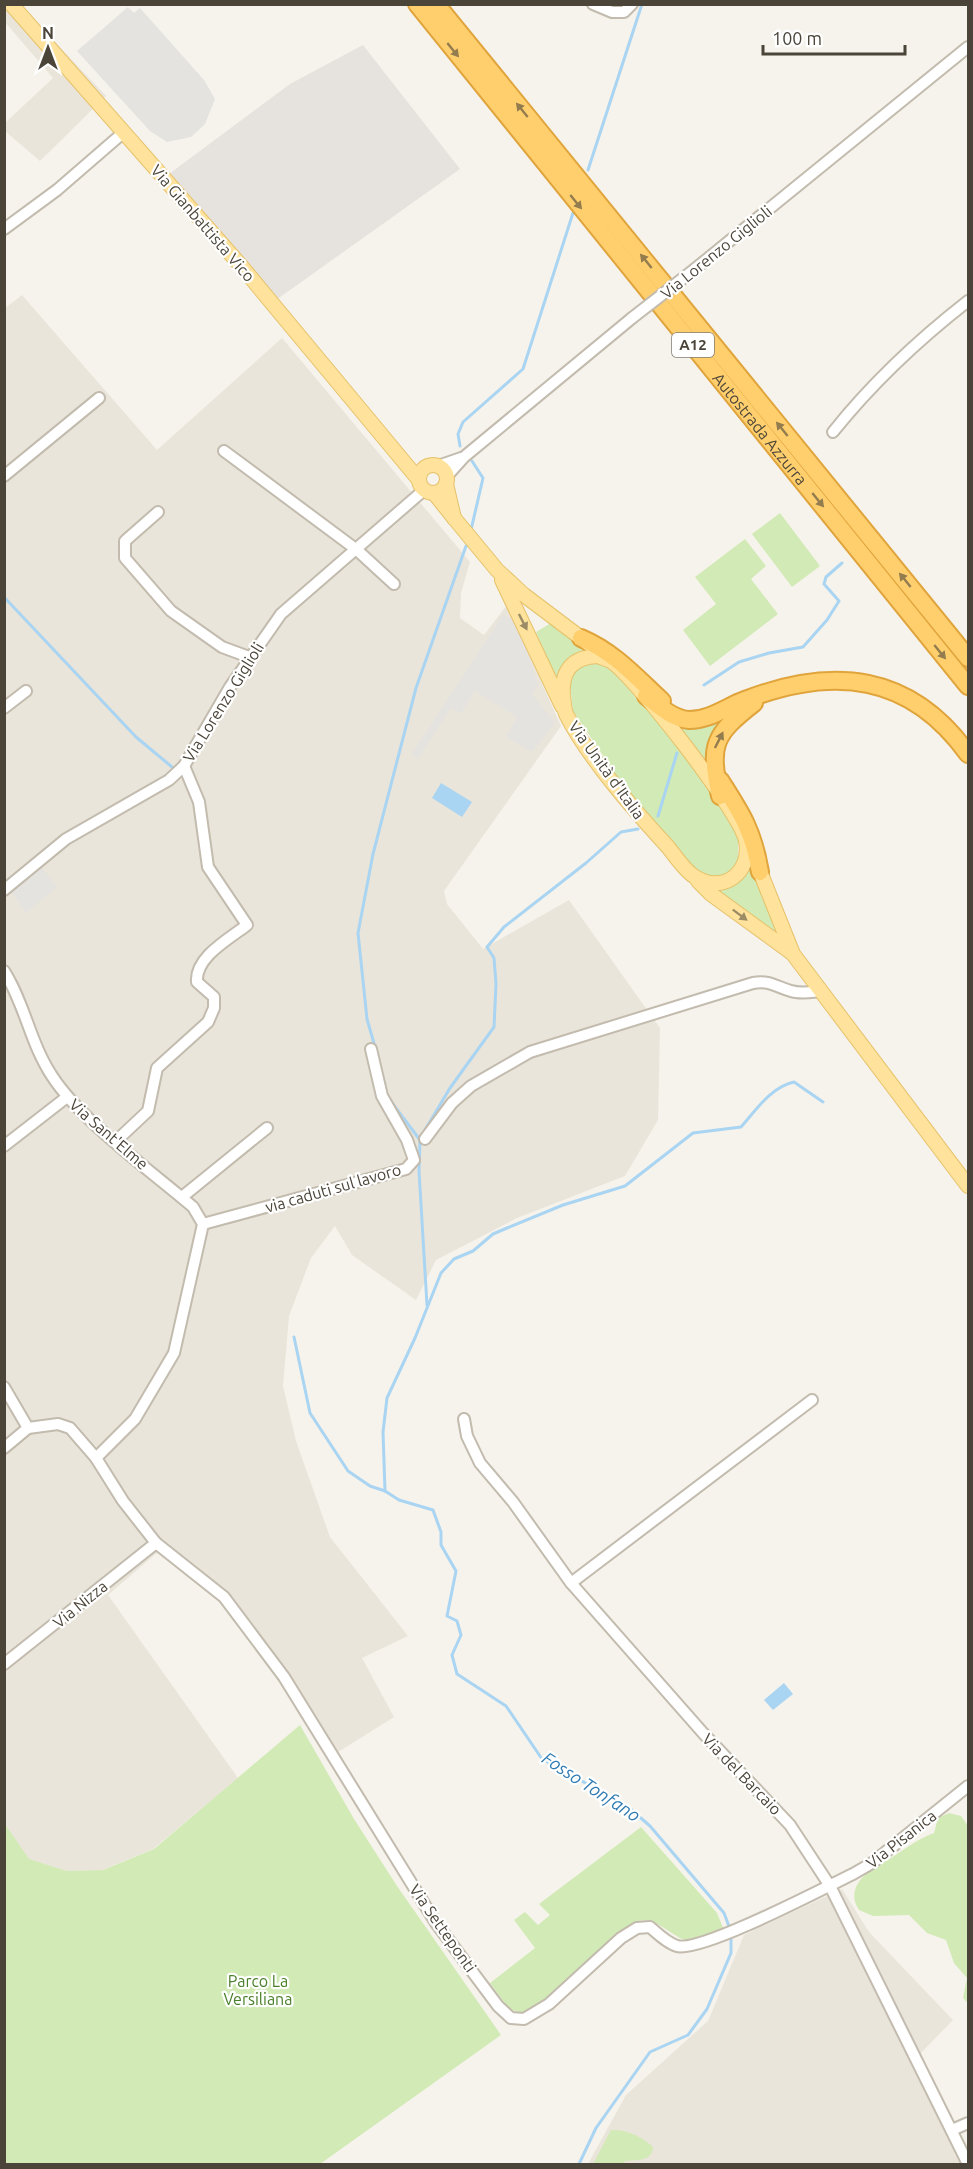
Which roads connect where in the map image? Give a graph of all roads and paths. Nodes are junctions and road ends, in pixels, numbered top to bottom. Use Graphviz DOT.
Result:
graph roads {
  1 [pos="11,4"];
  2 [pos="417,4"];
  3 [pos="436,4"];
  4 [pos="593,4"];
  5 [pos="632,4"];
  6 [pos="969,47"];
  7 [pos="124,132"];
  8 [pos="4,229"];
  9 [pos="969,301"];
  10 [pos="99,398"];
  11 [pos="833,432"];
  12 [pos="224,451"];
  13 [pos="4,476"];
  14 [pos="433,479"];
  15 [pos="158,512"];
  16 [pos="357,550"];
  17 [pos="497,570"];
  18 [pos="394,584"];
  19 [pos="581,638"];
  20 [pos="249,657"];
  21 [pos="969,658"];
  22 [pos="610,660"];
  23 [pos="969,686"];
  24 [pos="27,691"];
  25 [pos="767,693"];
  26 [pos="646,696"];
  27 [pos="4,708"];
  28 [pos="565,712"];
  29 [pos="969,754"];
  30 [pos="184,765"];
  31 [pos="715,772"];
  32 [pos="720,796"];
  33 [pos="746,841"];
  34 [pos="760,872"];
  35 [pos="695,877"];
  36 [pos="4,890"];
  37 [pos="793,954"];
  38 [pos="4,971"];
  39 [pos="821,991"];
  40 [pos="370,1049"];
  41 [pos="67,1097"];
  42 [pos="267,1128"];
  43 [pos="424,1139"];
  44 [pos="116,1141"];
  45 [pos="4,1146"];
  46 [pos="969,1186"];
  47 [pos="182,1197"];
  48 [pos="202,1221"];
  49 [pos="4,1387"];
  50 [pos="812,1400"];
  51 [pos="464,1419"];
  52 [pos="28,1428"];
  53 [pos="4,1448"];
  54 [pos="96,1458"];
  55 [pos="156,1543"];
  56 [pos="571,1583"];
  57 [pos="4,1664"];
  58 [pos="969,1786"];
  59 [pos="830,1886"];
  60 [pos="969,2122"];
  61 [pos="952,2130"];
  62 [pos="968,2164"];
  1 -- 7 [label="main road, Via Gianbattista Vico"];
  2 -- 23 [label="highway, Autostrada Azzurra / A12, one-way"];
  21 -- 3 [label="highway, Autostrada Azzurra / A12, one-way"];
  4 -- 5 [label="street"];
  6 -- 14 [label="street, Via Lorenzo Giglioli, bridge"];
  7 -- 8 [label="street"];
  7 -- 14 [label="main road, Via Gianbattista Vico"];
  9 -- 11 [label="street"];
  10 -- 13 [label="street"];
  12 -- 16 [label="street"];
  14 -- 16 [label="street, Via Lorenzo Giglioli"];
  14 -- 17 [label="main road, Via Gianbattista Vico"];
  15 -- 20 [label="street"];
  16 -- 18 [label="street"];
  16 -- 20 [label="street, Via Lorenzo Giglioli"];
  17 -- 19 [label="main road"];
  17 -- 28 [label="main road, one-way"];
  19 -- 22 [label="main road"];
  19 -- 25 [label="highway"];
  20 -- 30 [label="street, Via Lorenzo Giglioli"];
  22 -- 26 [label="main road, Via Unità d'Italia"];
  22 -- 28 [label="main road, Via Unità d'Italia"];
  24 -- 27 [label="street"];
  25 -- 26 [label="highway"];
  25 -- 29 [label="highway"];
  31 -- 25 [label="highway, one-way"];
  26 -- 32 [label="main road, Via Unità d'Italia"];
  28 -- 35 [label="main road, Via Unità d'Italia"];
  30 -- 36 [label="street, Via Lorenzo Giglioli"];
  30 -- 44 [label="street"];
  31 -- 32 [label="highway"];
  31 -- 34 [label="highway"];
  32 -- 33 [label="main road, Via Unità d'Italia"];
  33 -- 34 [label="main road, Via Unità d'Italia"];
  33 -- 35 [label="main road"];
  34 -- 37 [label="main road, Via Unità d'Italia"];
  35 -- 37 [label="main road, Via Unità d'Italia, one-way"];
  37 -- 39 [label="main road, Via Unità d'Italia"];
  38 -- 41 [label="street, Via Sant'Elme"];
  39 -- 43 [label="street"];
  39 -- 46 [label="main road, Via Unità d'Italia"];
  40 -- 48 [label="street, via caduti sul lavoro"];
  41 -- 44 [label="street, Via Sant'Elme"];
  41 -- 45 [label="street"];
  42 -- 47 [label="street"];
  44 -- 47 [label="street, Via Sant'Elme"];
  47 -- 48 [label="street, Via Sant'Elme"];
  48 -- 54 [label="street"];
  49 -- 52 [label="street"];
  50 -- 56 [label="street"];
  51 -- 56 [label="street, Via del Barcaio"];
  52 -- 53 [label="street"];
  52 -- 54 [label="street, Via Setteponti"];
  54 -- 55 [label="street, Via Setteponti"];
  55 -- 57 [label="street, Via Nizza"];
  55 -- 59 [label="street, Via Setteponti"];
  56 -- 59 [label="street, Via del Barcaio"];
  58 -- 59 [label="street, Via Pisanica"];
  59 -- 61 [label="street, Via del Barcaio"];
  60 -- 61 [label="street"];
  61 -- 62 [label="street, Via del Barcaio"];
}
